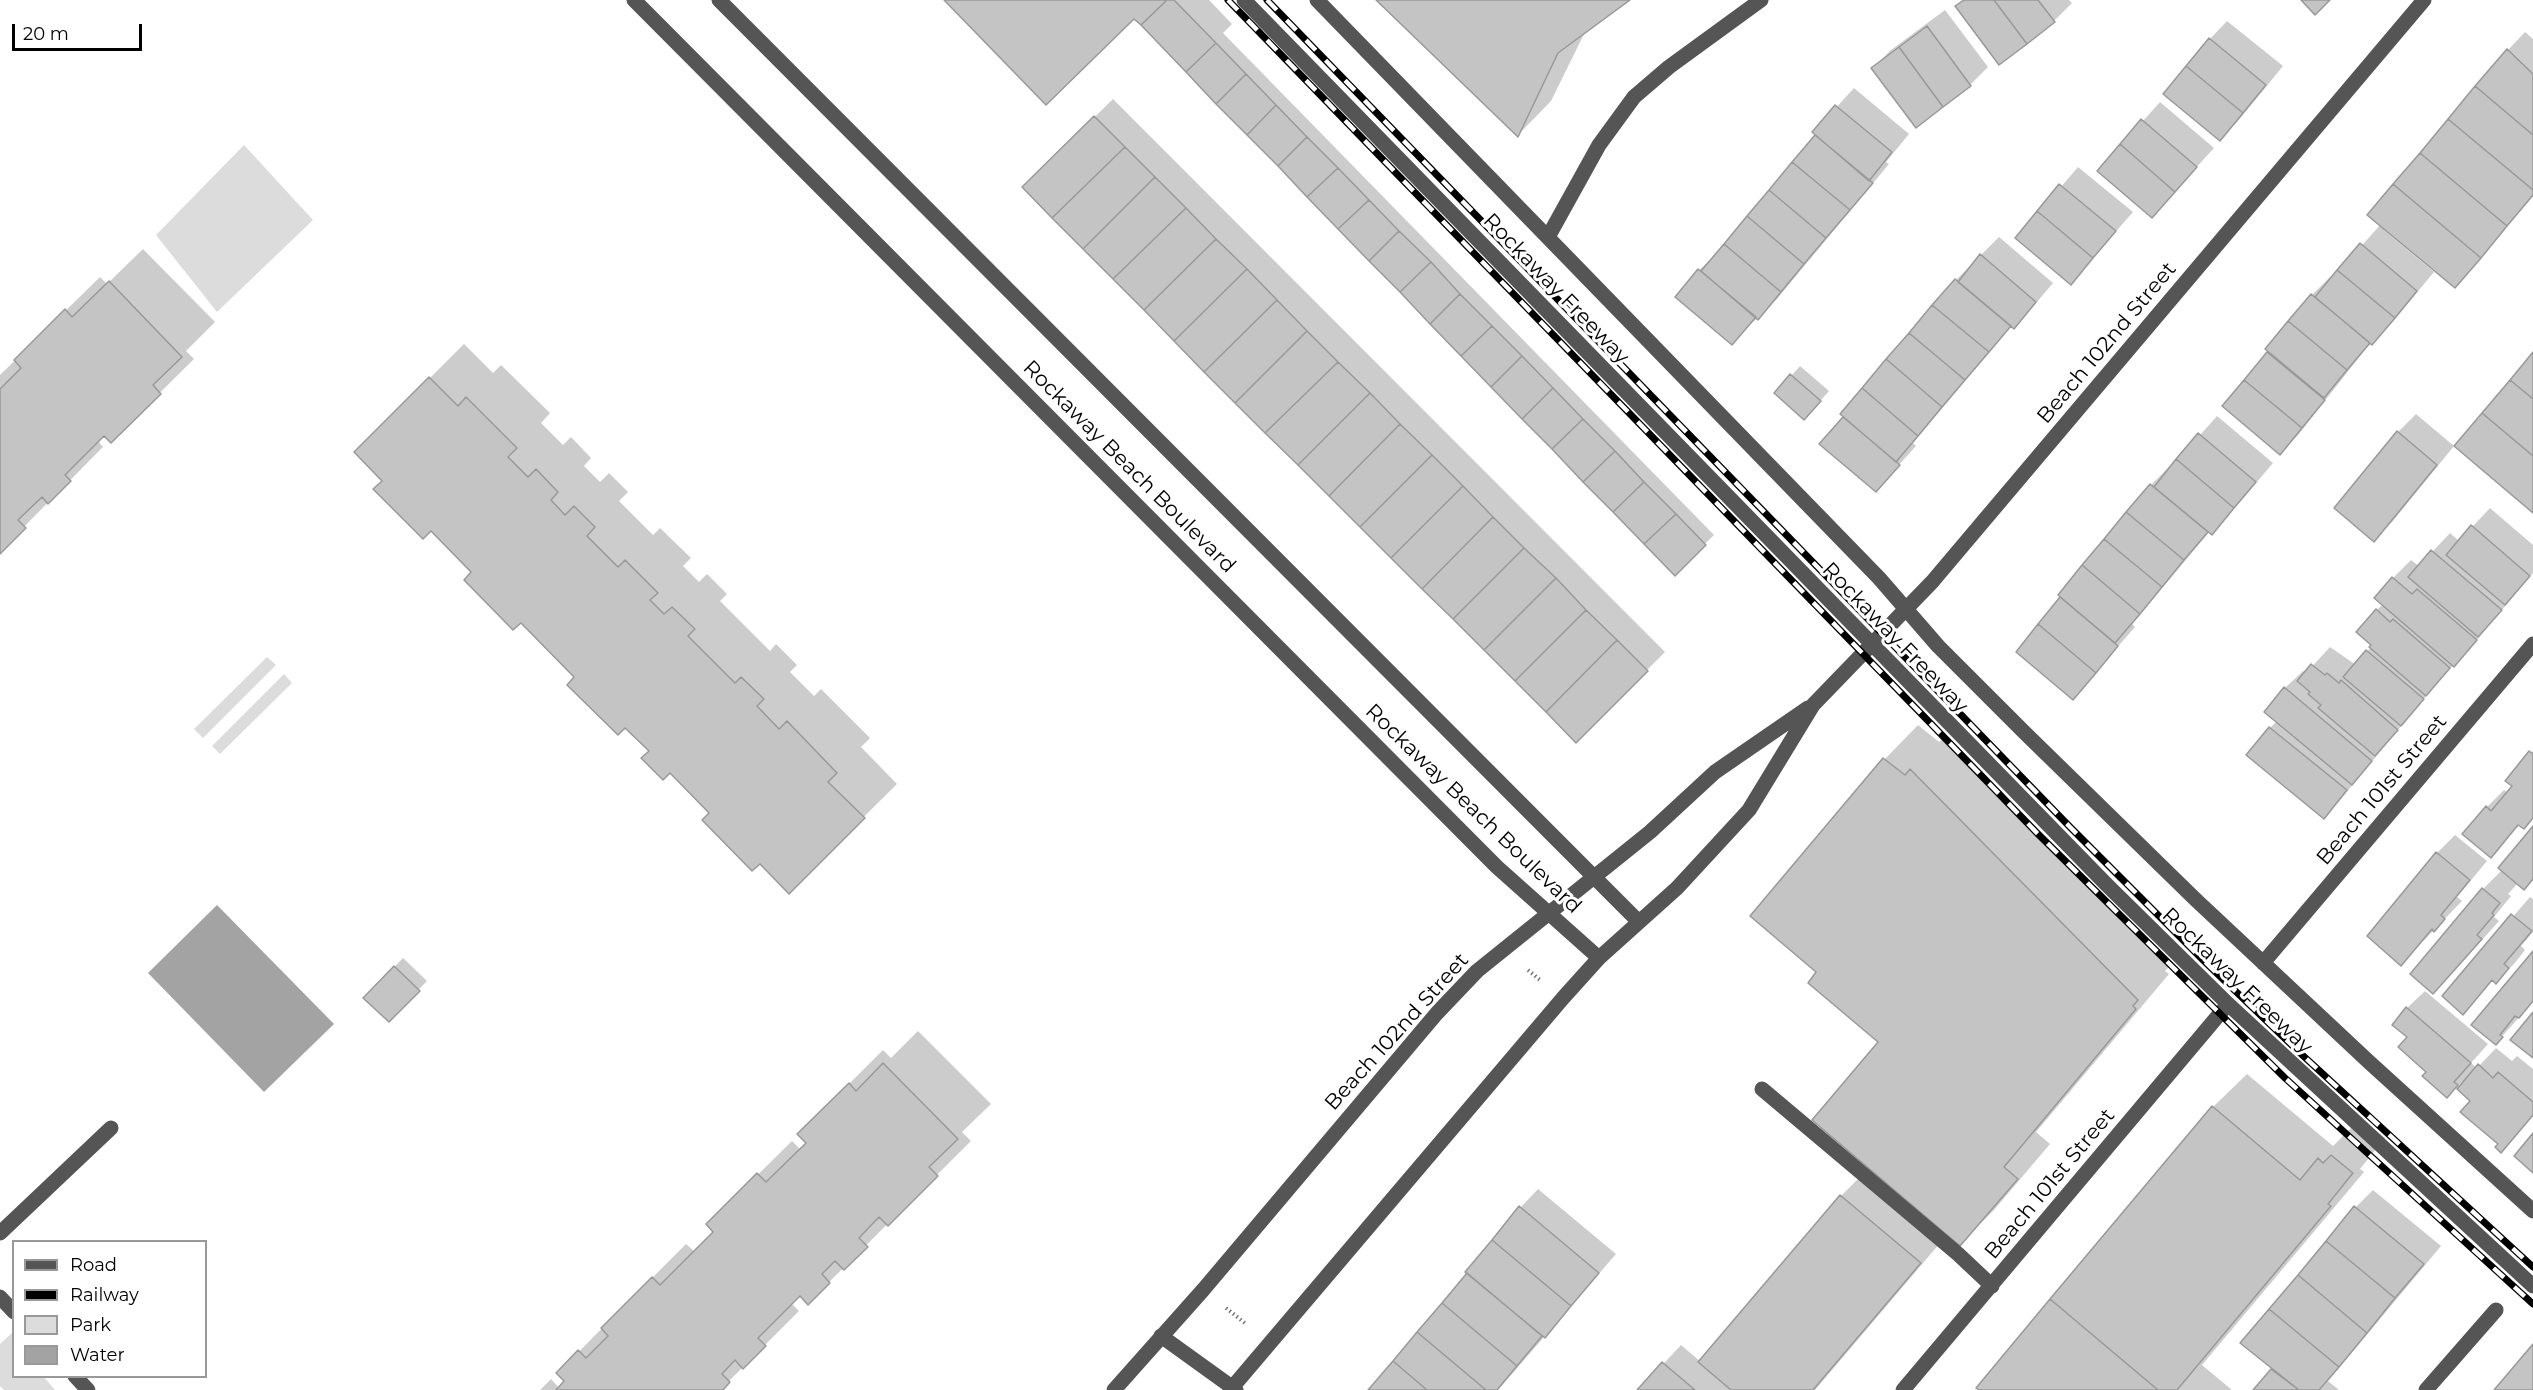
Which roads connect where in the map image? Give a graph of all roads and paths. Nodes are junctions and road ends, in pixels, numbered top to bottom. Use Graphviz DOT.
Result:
graph roads {
  1 [pos="634,0"];
  2 [pos="719,0"];
  3 [pos="1244,0"];
  4 [pos="1317,0"];
  5 [pos="1761,0"];
  6 [pos="2424,0"];
  7 [pos="1548,237"];
  8 [pos="1907,610"];
  9 [pos="2533,644"];
  10 [pos="1872,645"];
  11 [pos="1813,705"];
  12 [pos="1594,877"];
  13 [pos="1548,913"];
  14 [pos="1638,921"];
  15 [pos="1599,958"];
  16 [pos="2262,963"];
  17 [pos="1528,970"];
  18 [pos="1542,982"];
  19 [pos="2229,1004"];
  20 [pos="1762,1089"];
  21 [pos="111,1128"];
  22 [pos="2533,1211"];
  23 [pos="0,1233"];
  24 [pos="1992,1286"];
  25 [pos="2533,1286"];
  26 [pos="0,1298"];
  27 [pos="1225,1308"];
  28 [pos="12,1310"];
  29 [pos="2496,1310"];
  30 [pos="1249,1327"];
  31 [pos="1161,1336"];
  32 [pos="76,1378"];
  33 [pos="1233,1389"];
  34 [pos="88,1390"];
  35 [pos="1114,1390"];
  36 [pos="1904,1390"];
  37 [pos="2426,1390"];
  1 -- 13 [label="street, Rockaway Beach Boulevard"];
  2 -- 12 [label="street, Rockaway Beach Boulevard"];
  3 -- 10 [label="street, Rockaway Freeway"];
  4 -- 7 [label="street, Rockaway Freeway"];
  5 -- 7 [label="street"];
  6 -- 8 [label="street, Beach 102nd Street"];
  7 -- 8 [label="street, Rockaway Freeway"];
  8 -- 10 [label="street, Beach 102nd Street"];
  8 -- 16 [label="street, Rockaway Freeway"];
  9 -- 16 [label="street, Beach 101st Street"];
  10 -- 11 [label="street, Beach 102nd Street"];
  10 -- 19 [label="street, Rockaway Freeway"];
  11 -- 12 [label="street, Beach 102nd Street"];
  11 -- 14 [label="street, Beach 102nd Street"];
  12 -- 13 [label="street, Beach 102nd Street"];
  12 -- 14 [label="street, Rockaway Beach Boulevard"];
  13 -- 15 [label="street, Rockaway Beach Boulevard"];
  13 -- 31 [label="street, Beach 102nd Street"];
  14 -- 15 [label="street, Beach 102nd Street"];
  15 -- 33 [label="street, Beach 102nd Street"];
  16 -- 22 [label="street, Rockaway Freeway"];
  17 -- 18 [label="path"];
  19 -- 24 [label="street, Beach 101st Street"];
  19 -- 25 [label="street, Rockaway Freeway"];
  20 -- 24 [label="street"];
  21 -- 23 [label="street"];
  24 -- 36 [label="street, Beach 101st Street"];
  26 -- 28 [label="street"];
  27 -- 30 [label="path"];
  29 -- 37 [label="street"];
  31 -- 33 [label="street"];
  31 -- 35 [label="street, Beach 102nd Street"];
  32 -- 34 [label="street"];
}
